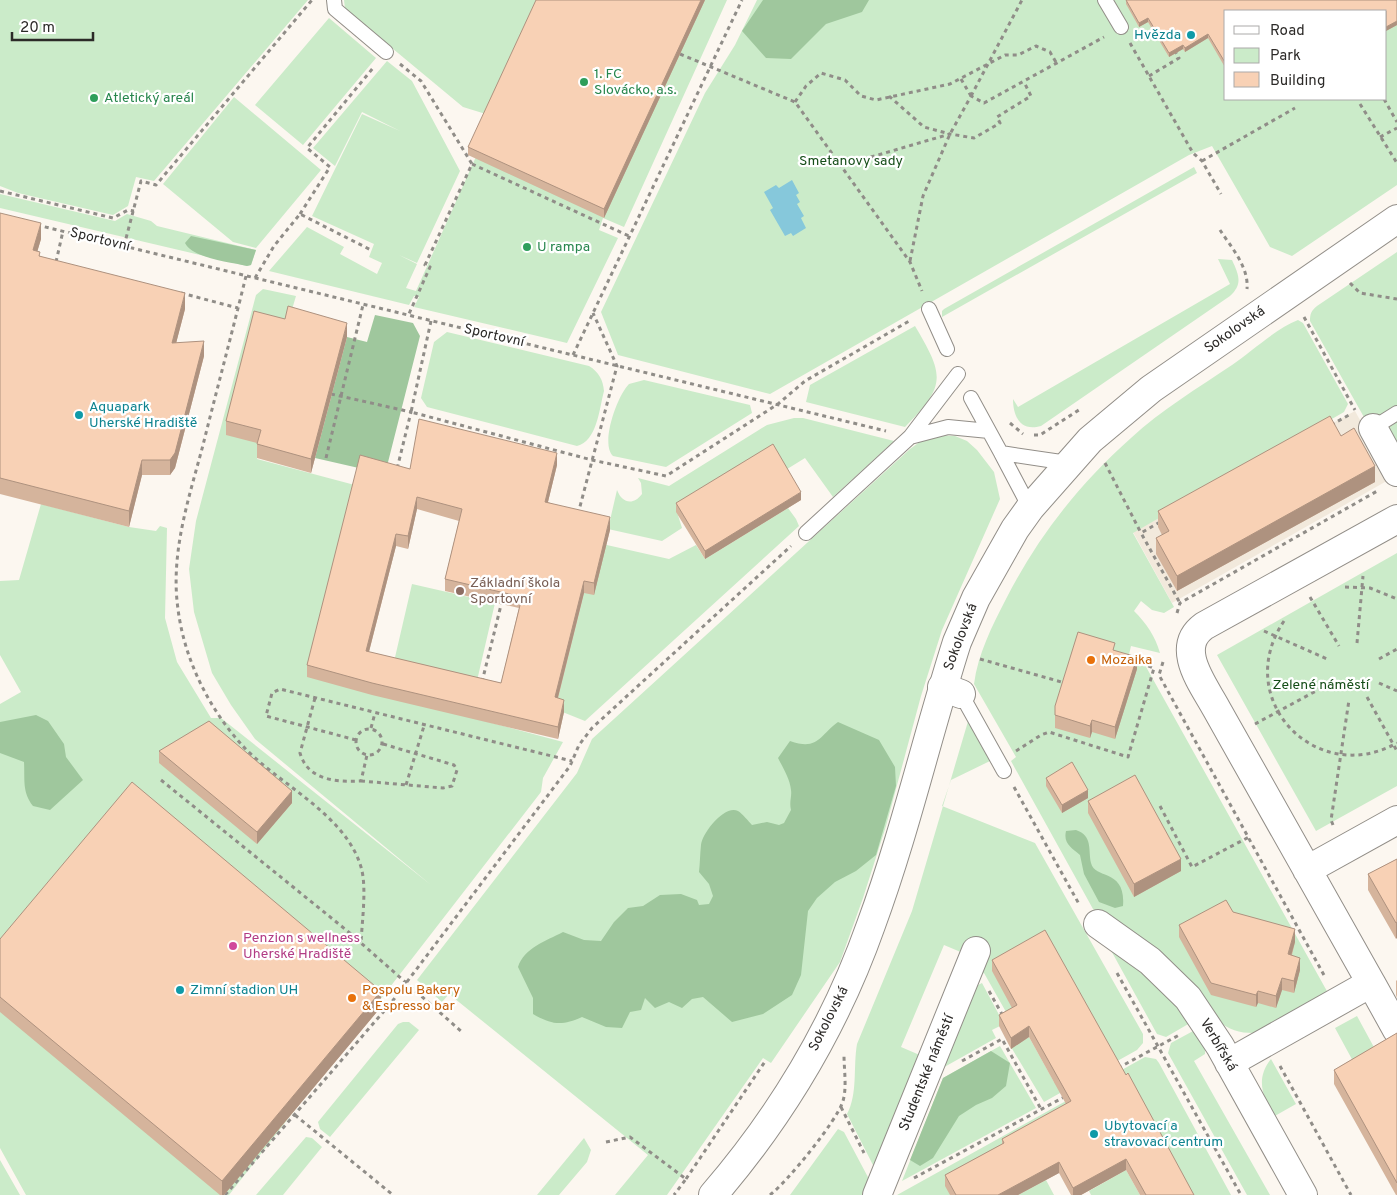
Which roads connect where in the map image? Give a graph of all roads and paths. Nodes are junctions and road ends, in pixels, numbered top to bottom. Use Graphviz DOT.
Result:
graph roads {
  1 [pos="312,0"];
  2 [pos="334,0"];
  3 [pos="742,0"];
  4 [pos="1022,0"];
  5 [pos="1105,0"];
  6 [pos="1121,27"];
  7 [pos="1173,48"];
  8 [pos="386,52"];
  9 [pos="680,54"];
  10 [pos="991,62"];
  11 [pos="1056,64"];
  12 [pos="709,67"];
  13 [pos="1149,76"];
  14 [pos="961,79"];
  15 [pos="1024,82"];
  16 [pos="889,96"];
  17 [pos="971,96"];
  18 [pos="1385,100"];
  19 [pos="795,102"];
  20 [pos="1360,104"];
  21 [pos="1295,108"];
  22 [pos="1397,122"];
  23 [pos="1397,128"];
  24 [pos="950,134"];
  25 [pos="1380,137"];
  26 [pos="1202,161"];
  27 [pos="472,164"];
  28 [pos="1397,164"];
  29 [pos="840,166"];
  30 [pos="0,190"];
  31 [pos="1221,194"];
  32 [pos="134,212"];
  33 [pos="300,214"];
  34 [pos="1397,219"];
  35 [pos="29,223"];
  36 [pos="1220,230"];
  37 [pos="63,231"];
  38 [pos="629,236"];
  39 [pos="124,246"];
  40 [pos="371,250"];
  41 [pos="910,262"];
  42 [pos="65,264"];
  43 [pos="246,276"];
  44 [pos="255,278"];
  45 [pos="1347,278"];
  46 [pos="171,291"];
  47 [pos="1247,292"];
  48 [pos="1397,299"];
  49 [pos="363,305"];
  50 [pos="238,308"];
  51 [pos="930,309"];
  52 [pos="1300,310"];
  53 [pos="593,312"];
  54 [pos="408,316"];
  55 [pos="431,321"];
  56 [pos="948,348"];
  57 [pos="573,355"];
  58 [pos="617,366"];
  59 [pos="958,374"];
  60 [pos="331,394"];
  61 [pos="341,396"];
  62 [pos="970,398"];
  63 [pos="778,404"];
  64 [pos="411,412"];
  65 [pos="1397,413"];
  66 [pos="1330,426"];
  67 [pos="1373,428"];
  68 [pos="989,431"];
  69 [pos="910,437"];
  70 [pos="1001,453"];
  71 [pos="1102,457"];
  72 [pos="326,458"];
  73 [pos="592,460"];
  74 [pos="1068,462"];
  75 [pos="395,477"];
  76 [pos="1391,479"];
  77 [pos="1030,508"];
  78 [pos="1166,518"];
  79 [pos="1397,519"];
  80 [pos="576,522"];
  81 [pos="806,533"];
  82 [pos="1141,533"];
  83 [pos="1296,574"];
  84 [pos="1363,576"];
  85 [pos="1345,587"];
  86 [pos="1362,587"];
  87 [pos="504,593"];
  88 [pos="1397,599"];
  89 [pos="1180,603"];
  90 [pos="1175,620"];
  91 [pos="1284,621"];
  92 [pos="1264,631"];
  93 [pos="1275,637"];
  94 [pos="1357,643"];
  95 [pos="1339,646"];
  96 [pos="1397,649"];
  97 [pos="1164,656"];
  98 [pos="1327,659"];
  99 [pos="1379,659"];
  100 [pos="1132,660"];
  101 [pos="1154,668"];
  102 [pos="1159,675"];
  103 [pos="1066,683"];
  104 [pos="1379,683"];
  105 [pos="1327,685"];
  106 [pos="480,688"];
  107 [pos="952,691"];
  108 [pos="1397,691"];
  109 [pos="1367,697"];
  110 [pos="315,698"];
  111 [pos="1349,700"];
  112 [pos="1278,712"];
  113 [pos="375,713"];
  114 [pos="424,726"];
  115 [pos="307,727"];
  116 [pos="371,728"];
  117 [pos="1233,737"];
  118 [pos="356,740"];
  119 [pos="382,744"];
  120 [pos="1395,744"];
  121 [pos="1397,751"];
  122 [pos="415,753"];
  123 [pos="367,755"];
  124 [pos="1010,755"];
  125 [pos="1341,755"];
  126 [pos="572,762"];
  127 [pos="1004,771"];
  128 [pos="161,780"];
  129 [pos="361,780"];
  130 [pos="406,785"];
  131 [pos="1160,806"];
  132 [pos="1397,820"];
  133 [pos="1337,833"];
  134 [pos="1250,837"];
  135 [pos="1307,870"];
  136 [pos="1090,916"];
  137 [pos="361,943"];
  138 [pos="976,951"];
  139 [pos="1115,968"];
  140 [pos="1328,983"];
  141 [pos="1371,983"];
  142 [pos="406,984"];
  143 [pos="1205,1022"];
  144 [pos="1397,1030"];
  145 [pos="462,1032"];
  146 [pos="1158,1046"];
  147 [pos="766,1060"];
  148 [pos="1276,1060"];
  149 [pos="1229,1063"];
  150 [pos="956,1064"];
  151 [pos="1116,1068"];
  152 [pos="1074,1091"];
  153 [pos="1041,1109"];
  154 [pos="294,1115"];
  155 [pos="606,1142"];
  156 [pos="686,1179"];
  157 [pos="908,1182"];
  158 [pos="879,1190"];
  159 [pos="225,1195"];
  160 [pos="393,1195"];
  161 [pos="674,1195"];
  162 [pos="713,1195"];
  163 [pos="770,1195"];
  164 [pos="1241,1195"];
  165 [pos="1303,1195"];
  166 [pos="1351,1195"];
  1 -- 32 [label="path"];
  2 -- 8 [label="lane"];
  3 -- 12 [label="path"];
  4 -- 10 [label="path"];
  5 -- 6 [label="lane"];
  6 -- 11 [label="path"];
  6 -- 13 [label="path"];
  7 -- 13 [label="path"];
  8 -- 27 [label="path"];
  8 -- 33 [label="path"];
  9 -- 12 [label="path"];
  10 -- 11 [label="path"];
  10 -- 14 [label="path"];
  10 -- 17 [label="path"];
  11 -- 15 [label="path"];
  12 -- 19 [label="path"];
  12 -- 38 [label="path"];
  13 -- 26 [label="path"];
  14 -- 16 [label="path"];
  14 -- 17 [label="path"];
  15 -- 17 [label="path"];
  15 -- 24 [label="path"];
  16 -- 19 [label="path"];
  16 -- 24 [label="path"];
  17 -- 24 [label="path"];
  18 -- 22 [label="path"];
  19 -- 29 [label="path"];
  20 -- 25 [label="path"];
  21 -- 26 [label="path"];
  23 -- 25 [label="path"];
  24 -- 29 [label="path"];
  24 -- 41 [label="path"];
  25 -- 28 [label="path"];
  26 -- 31 [label="path"];
  27 -- 38 [label="path"];
  27 -- 54 [label="path"];
  29 -- 41 [label="path"];
  30 -- 32 [label="path"];
  32 -- 39 [label="path"];
  33 -- 40 [label="path"];
  33 -- 44 [label="path"];
  34 -- 74 [label="street, Sokolovská"];
  35 -- 39 [label="path, Sportovní"];
  36 -- 47 [label="path"];
  37 -- 42 [label="path"];
  38 -- 53 [label="path"];
  39 -- 43 [label="path, Sportovní"];
  41 -- 51 [label="path"];
  43 -- 44 [label="path, Sportovní"];
  43 -- 50 [label="path"];
  44 -- 49 [label="path, Sportovní"];
  45 -- 48 [label="path"];
  46 -- 50 [label="path"];
  49 -- 54 [label="path, Sportovní"];
  49 -- 61 [label="path"];
  50 -- 137 [label="path"];
  51 -- 56 [label="lane"];
  51 -- 63 [label="path"];
  52 -- 66 [label="path"];
  53 -- 57 [label="path"];
  53 -- 58 [label="path"];
  54 -- 55 [label="path, Sportovní"];
  55 -- 57 [label="path, Sportovní"];
  55 -- 64 [label="path"];
  57 -- 58 [label="path, Sportovní"];
  58 -- 63 [label="path, Sportovní"];
  58 -- 73 [label="path"];
  59 -- 69 [label="lane"];
  60 -- 61 [label="path"];
  61 -- 64 [label="path"];
  61 -- 72 [label="path"];
  62 -- 68 [label="lane"];
  63 -- 69 [label="path, Sportovní"];
  63 -- 73 [label="path"];
  64 -- 73 [label="path"];
  64 -- 75 [label="path"];
  65 -- 67 [label="lane"];
  67 -- 76 [label="street"];
  68 -- 69 [label="lane"];
  68 -- 70 [label="lane"];
  69 -- 81 [label="lane"];
  70 -- 74 [label="lane"];
  70 -- 77 [label="lane"];
  71 -- 82 [label="path"];
  73 -- 80 [label="path"];
  74 -- 77 [label="street, Sokolovská"];
  76 -- 89 [label="path"];
  77 -- 107 [label="street, Sokolovská"];
  78 -- 82 [label="path"];
  79 -- 83 [label="street"];
  81 -- 126 [label="path"];
  82 -- 89 [label="path"];
  83 -- 95 [label="path"];
  83 -- 117 [label="street"];
  84 -- 86 [label="path"];
  85 -- 86 [label="path"];
  86 -- 88 [label="path"];
  86 -- 94 [label="path"];
  87 -- 106 [label="path"];
  89 -- 90 [label="path"];
  91 -- 93 [label="path"];
  92 -- 93 [label="path"];
  93 -- 98 [label="path"];
  93 -- 112 [label="path"];
  96 -- 99 [label="path"];
  97 -- 102 [label="path"];
  100 -- 101 [label="path"];
  101 -- 102 [label="path"];
  101 -- 124 [label="path"];
  102 -- 134 [label="path"];
  103 -- 107 [label="path"];
  104 -- 108 [label="path"];
  105 -- 112 [label="path"];
  107 -- 127 [label="lane"];
  107 -- 162 [label="street, Sokolovská"];
  109 -- 120 [label="path"];
  110 -- 113 [label="path"];
  110 -- 115 [label="path"];
  110 -- 115 [label="path"];
  111 -- 125 [label="path"];
  112 -- 117 [label="path"];
  112 -- 125 [label="path"];
  113 -- 114 [label="path"];
  113 -- 116 [label="path"];
  114 -- 122 [label="path"];
  114 -- 126 [label="path"];
  115 -- 118 [label="path"];
  115 -- 129 [label="path"];
  116 -- 118 [label="path"];
  116 -- 119 [label="path"];
  117 -- 135 [label="street"];
  118 -- 123 [label="path"];
  119 -- 122 [label="path"];
  119 -- 123 [label="path"];
  120 -- 121 [label="path"];
  120 -- 125 [label="path"];
  122 -- 130 [label="path"];
  122 -- 130 [label="path"];
  123 -- 129 [label="path"];
  125 -- 133 [label="path"];
  126 -- 142 [label="path"];
  127 -- 136 [label="path"];
  128 -- 137 [label="path"];
  129 -- 130 [label="path"];
  131 -- 134 [label="path"];
  132 -- 135 [label="street"];
  134 -- 140 [label="path"];
  135 -- 141 [label="street"];
  136 -- 143 [label="street, Verbířská"];
  137 -- 142 [label="path"];
  138 -- 158 [label="street, Studentské náměstí"];
  139 -- 146 [label="path"];
  141 -- 144 [label="street"];
  141 -- 149 [label="street"];
  142 -- 145 [label="path"];
  142 -- 154 [label="path"];
  143 -- 146 [label="path"];
  143 -- 149 [label="street, Verbířská"];
  146 -- 151 [label="path"];
  146 -- 164 [label="path"];
  147 -- 156 [label="path"];
  148 -- 166 [label="path"];
  149 -- 165 [label="street, Verbířská"];
  150 -- 153 [label="path"];
  152 -- 153 [label="path"];
  153 -- 157 [label="path"];
  154 -- 159 [label="path"];
  154 -- 160 [label="path"];
  155 -- 156 [label="path"];
  156 -- 161 [label="path"];
  158 -- 163 [label="path"];
}
